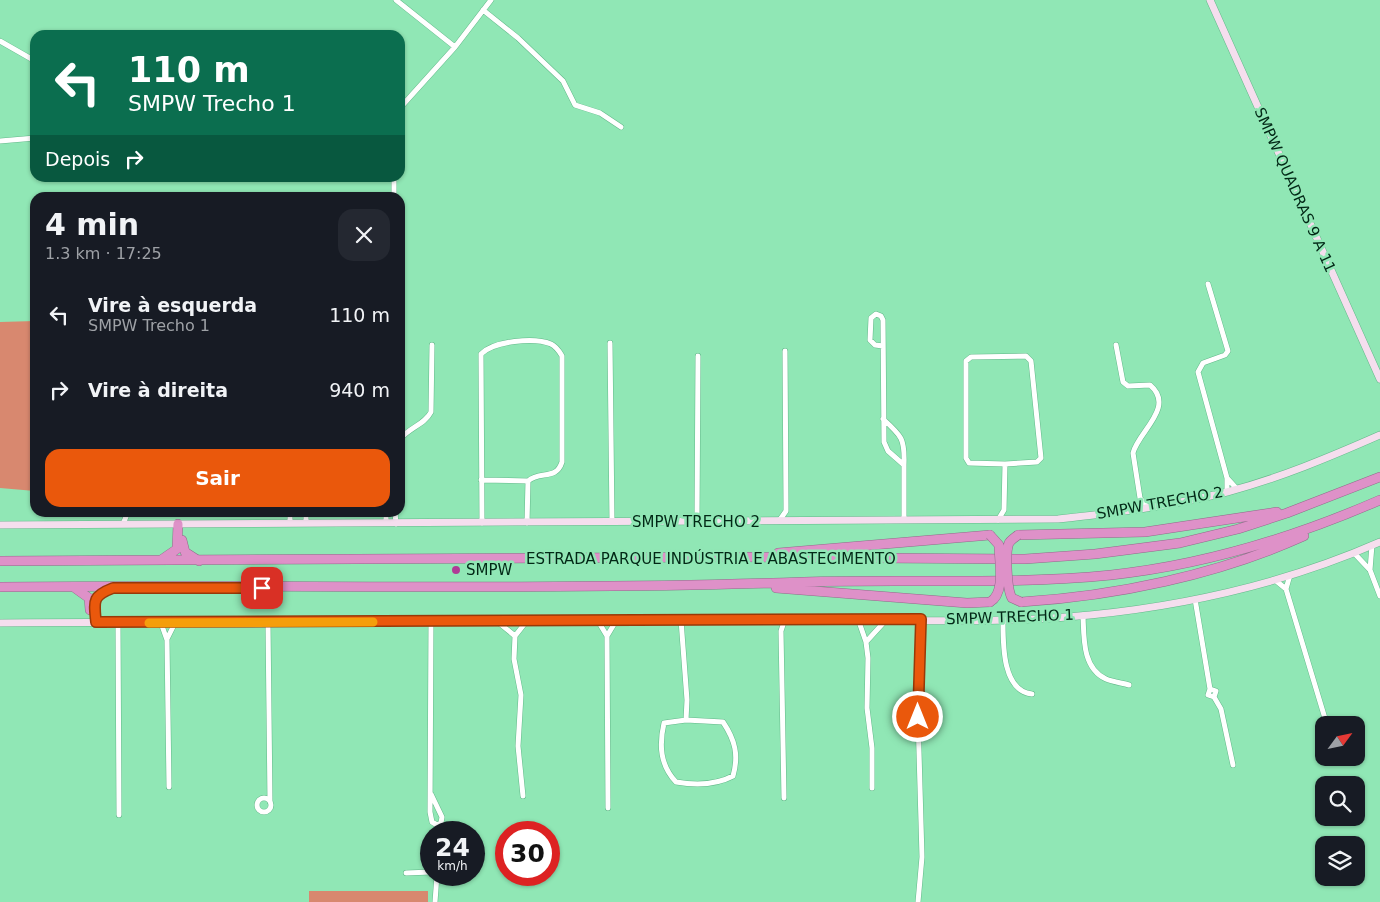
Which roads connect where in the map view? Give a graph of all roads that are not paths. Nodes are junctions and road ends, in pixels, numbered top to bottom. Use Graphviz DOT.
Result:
graph roads {
  1 [pos="396,0"];
  2 [pos="492,0"];
  3 [pos="1210,0"];
  4 [pos="482,10"];
  5 [pos="0,42"];
  6 [pos="455,47"];
  7 [pos="30,58"];
  8 [pos="405,103"];
  9 [pos="620,127"];
  10 [pos="30,138"];
  11 [pos="0,141"];
  12 [pos="1208,284"];
  13 [pos="610,343"];
  14 [pos="432,345"];
  15 [pos="1116,345"];
  16 [pos="883,346"];
  17 [pos="785,351"];
  18 [pos="698,356"];
  19 [pos="1380,379"];
  20 [pos="883,419"];
  21 [pos="405,433"];
  22 [pos="1380,435"];
  23 [pos="1005,464"];
  24 [pos="904,465"];
  25 [pos="1380,477"];
  26 [pos="1227,478"];
  27 [pos="480,480"];
  28 [pos="528,481"];
  29 [pos="1237,489"];
  30 [pos="1227,492"];
  31 [pos="1140,498"];
  32 [pos="1380,500"];
  33 [pos="1148,508"];
  34 [pos="1004,510"];
  35 [pos="786,511"];
  36 [pos="1136,511"];
  37 [pos="1287,513"];
  38 [pos="126,517"];
  39 [pos="130,517"];
  40 [pos="290,517"];
  41 [pos="306,517"];
  42 [pos="386,517"];
  43 [pos="396,517"];
  44 [pos="904,520"];
  45 [pos="998,520"];
  46 [pos="1010,520"];
  47 [pos="779,521"];
  48 [pos="792,521"];
  49 [pos="612,522"];
  50 [pos="697,522"];
  51 [pos="290,523"];
  52 [pos="306,523"];
  53 [pos="386,523"];
  54 [pos="482,523"];
  55 [pos="527,523"];
  56 [pos="123,524"];
  57 [pos="133,524"];
  58 [pos="396,524"];
  59 [pos="0,525"];
  60 [pos="181,525"];
  61 [pos="1323,525"];
  62 [pos="1380,542"];
  63 [pos="1372,545"];
  64 [pos="1354,553"];
  65 [pos="737,557"];
  66 [pos="0,561"];
  67 [pos="159,561"];
  68 [pos="199,561"];
  69 [pos="1370,570"];
  70 [pos="1290,575"];
  71 [pos="1276,580"];
  72 [pos="738,585"];
  73 [pos="73,587"];
  74 [pos="0,588"];
  75 [pos="113,588"];
  76 [pos="1286,589"];
  77 [pos="1380,596"];
  78 [pos="1196,599"];
  79 [pos="1083,615"];
  80 [pos="775,619"];
  81 [pos="785,619"];
  82 [pos="858,619"];
  83 [pos="921,619"];
  84 [pos="680,620"];
  85 [pos="886,620"];
  86 [pos="1003,620"];
  87 [pos="431,621"];
  88 [pos="498,621"];
  89 [pos="598,621"];
  90 [pos="616,621"];
  91 [pos="93,622"];
  92 [pos="526,622"];
  93 [pos="0,623"];
  94 [pos="161,623"];
  95 [pos="175,623"];
  96 [pos="268,623"];
  97 [pos="118,624"];
  98 [pos="781,632"];
  99 [pos="516,636"];
  100 [pos="607,636"];
  101 [pos="167,640"];
  102 [pos="866,642"];
  103 [pos="1129,685"];
  104 [pos="1032,694"];
  105 [pos="1324,716"];
  106 [pos="686,720"];
  107 [pos="1233,764"];
  108 [pos="170,787"];
  109 [pos="872,788"];
  110 [pos="431,794"];
  111 [pos="523,796"];
  112 [pos="784,798"];
  113 [pos="270,802"];
  114 [pos="608,808"];
  115 [pos="119,815"];
  116 [pos="420,872"];
  117 [pos="406,873"];
  118 [pos="436,886"];
  119 [pos="435,902"];
  120 [pos="918,902"];
  1 -- 6 [label="street"];
  2 -- 4 [label="street"];
  3 -- 19 [label="street, SMPW QUADRAS 9 A 11"];
  4 -- 6 [label="street"];
  4 -- 9 [label="street"];
  5 -- 7 [label="street"];
  6 -- 8 [label="street"];
  10 -- 11 [label="street"];
  12 -- 26 [label="street"];
  13 -- 49 [label="street"];
  14 -- 21 [label="street"];
  15 -- 31 [label="street"];
  16 -- 16 [label="street"];
  16 -- 20 [label="street"];
  17 -- 35 [label="street"];
  18 -- 50 [label="street"];
  20 -- 24 [label="street"];
  20 -- 24 [label="street"];
  22 -- 29 [label="street, SMPW TRECHO 2"];
  23 -- 23 [label="street"];
  23 -- 34 [label="street"];
  24 -- 44 [label="street"];
  25 -- 37 [label="highway, ESTRADA PARQUE INDÚSTRIA E ABASTECIMENTO"];
  26 -- 29 [label="street"];
  26 -- 30 [label="street"];
  27 -- 28 [label="street"];
  27 -- 28 [label="street"];
  27 -- 54 [label="street"];
  28 -- 55 [label="street"];
  29 -- 30 [label="street, SMPW TRECHO 2"];
  30 -- 33 [label="street, SMPW TRECHO 2"];
  31 -- 33 [label="street"];
  31 -- 36 [label="street"];
  32 -- 61 [label="highway, ESTRADA PARQUE INDÚSTRIA E ABASTECIMENTO"];
  33 -- 36 [label="street, SMPW TRECHO 2"];
  34 -- 45 [label="street"];
  34 -- 46 [label="street"];
  35 -- 47 [label="street"];
  35 -- 48 [label="street"];
  36 -- 46 [label="street, SMPW TRECHO 2"];
  37 -- 61 [label="highway, bridge"];
  37 -- 65 [label="highway, ESTRADA PARQUE INDÚSTRIA E ABASTECIMENTO"];
  38 -- 56 [label="street"];
  39 -- 57 [label="street"];
  40 -- 51 [label="street"];
  41 -- 52 [label="street"];
  42 -- 53 [label="street"];
  43 -- 58 [label="street"];
  44 -- 45 [label="street, SMPW TRECHO 2"];
  44 -- 48 [label="street, SMPW TRECHO 2"];
  45 -- 46 [label="street, SMPW TRECHO 2"];
  47 -- 48 [label="street, SMPW TRECHO 2"];
  47 -- 50 [label="street, SMPW TRECHO 2"];
  49 -- 50 [label="street, SMPW TRECHO 2"];
  49 -- 55 [label="street, SMPW TRECHO 2"];
  51 -- 52 [label="street, SMPW TRECHO 2"];
  51 -- 60 [label="street, SMPW TRECHO 2"];
  52 -- 53 [label="street, SMPW TRECHO 2"];
  53 -- 58 [label="street, SMPW TRECHO 2"];
  54 -- 55 [label="street, SMPW TRECHO 2"];
  54 -- 58 [label="street, SMPW TRECHO 2"];
  56 -- 57 [label="street, SMPW TRECHO 2"];
  56 -- 59 [label="street, SMPW TRECHO 2"];
  57 -- 60 [label="street, SMPW TRECHO 2"];
  60 -- 67 [label="highway"];
  60 -- 68 [label="highway"];
  61 -- 72 [label="highway, ESTRADA PARQUE INDÚSTRIA E ABASTECIMENTO"];
  62 -- 63 [label="street, SMPW TRECHO 1"];
  63 -- 64 [label="street, SMPW TRECHO 1"];
  63 -- 69 [label="street"];
  64 -- 69 [label="street"];
  64 -- 70 [label="street, SMPW TRECHO 1"];
  65 -- 68 [label="highway, ESTRADA PARQUE INDÚSTRIA E ABASTECIMENTO"];
  65 -- 72 [label="highway, bridge"];
  66 -- 67 [label="highway, ESTRADA PARQUE INDÚSTRIA E ABASTECIMENTO"];
  67 -- 68 [label="highway, ESTRADA PARQUE INDÚSTRIA E ABASTECIMENTO"];
  69 -- 77 [label="street"];
  70 -- 71 [label="street, SMPW TRECHO 1"];
  70 -- 76 [label="street"];
  71 -- 76 [label="street"];
  71 -- 78 [label="street, SMPW TRECHO 1"];
  72 -- 75 [label="highway, ESTRADA PARQUE INDÚSTRIA E ABASTECIMENTO"];
  73 -- 74 [label="highway, ESTRADA PARQUE INDÚSTRIA E ABASTECIMENTO"];
  73 -- 75 [label="highway, ESTRADA PARQUE INDÚSTRIA E ABASTECIMENTO"];
  73 -- 91 [label="highway"];
  75 -- 91 [label="highway"];
  76 -- 105 [label="street"];
  78 -- 79 [label="street, SMPW TRECHO 1"];
  78 -- 107 [label="street"];
  79 -- 86 [label="street, SMPW TRECHO 1"];
  79 -- 103 [label="street"];
  80 -- 81 [label="street, SMPW TRECHO 1"];
  80 -- 84 [label="street, SMPW TRECHO 1"];
  80 -- 98 [label="street"];
  81 -- 82 [label="street, SMPW TRECHO 1"];
  81 -- 98 [label="street"];
  82 -- 85 [label="street, SMPW TRECHO 1"];
  82 -- 102 [label="street"];
  83 -- 85 [label="street, SMPW TRECHO 1"];
  83 -- 86 [label="street, SMPW TRECHO 1"];
  83 -- 120 [label="street"];
  84 -- 90 [label="street, SMPW TRECHO 1"];
  84 -- 106 [label="street"];
  85 -- 102 [label="street"];
  86 -- 104 [label="street"];
  87 -- 88 [label="street, SMPW TRECHO 1"];
  87 -- 96 [label="street, SMPW TRECHO 1"];
  87 -- 110 [label="street"];
  88 -- 92 [label="street, SMPW TRECHO 1"];
  88 -- 99 [label="street"];
  89 -- 90 [label="street, SMPW TRECHO 1"];
  89 -- 92 [label="street, SMPW TRECHO 1"];
  89 -- 100 [label="street"];
  90 -- 100 [label="street"];
  91 -- 93 [label="street, SMPW TRECHO 1"];
  91 -- 97 [label="street, SMPW TRECHO 1"];
  92 -- 99 [label="street"];
  94 -- 95 [label="street, SMPW TRECHO 1"];
  94 -- 97 [label="street, SMPW TRECHO 1"];
  94 -- 101 [label="street"];
  95 -- 96 [label="street, SMPW TRECHO 1"];
  95 -- 101 [label="street"];
  96 -- 113 [label="street"];
  97 -- 115 [label="street"];
  98 -- 112 [label="street"];
  99 -- 111 [label="street"];
  100 -- 114 [label="street"];
  101 -- 108 [label="street"];
  102 -- 109 [label="street"];
  106 -- 106 [label="street"];
  110 -- 110 [label="street"];
  116 -- 117 [label="street"];
  118 -- 119 [label="street"];
}
